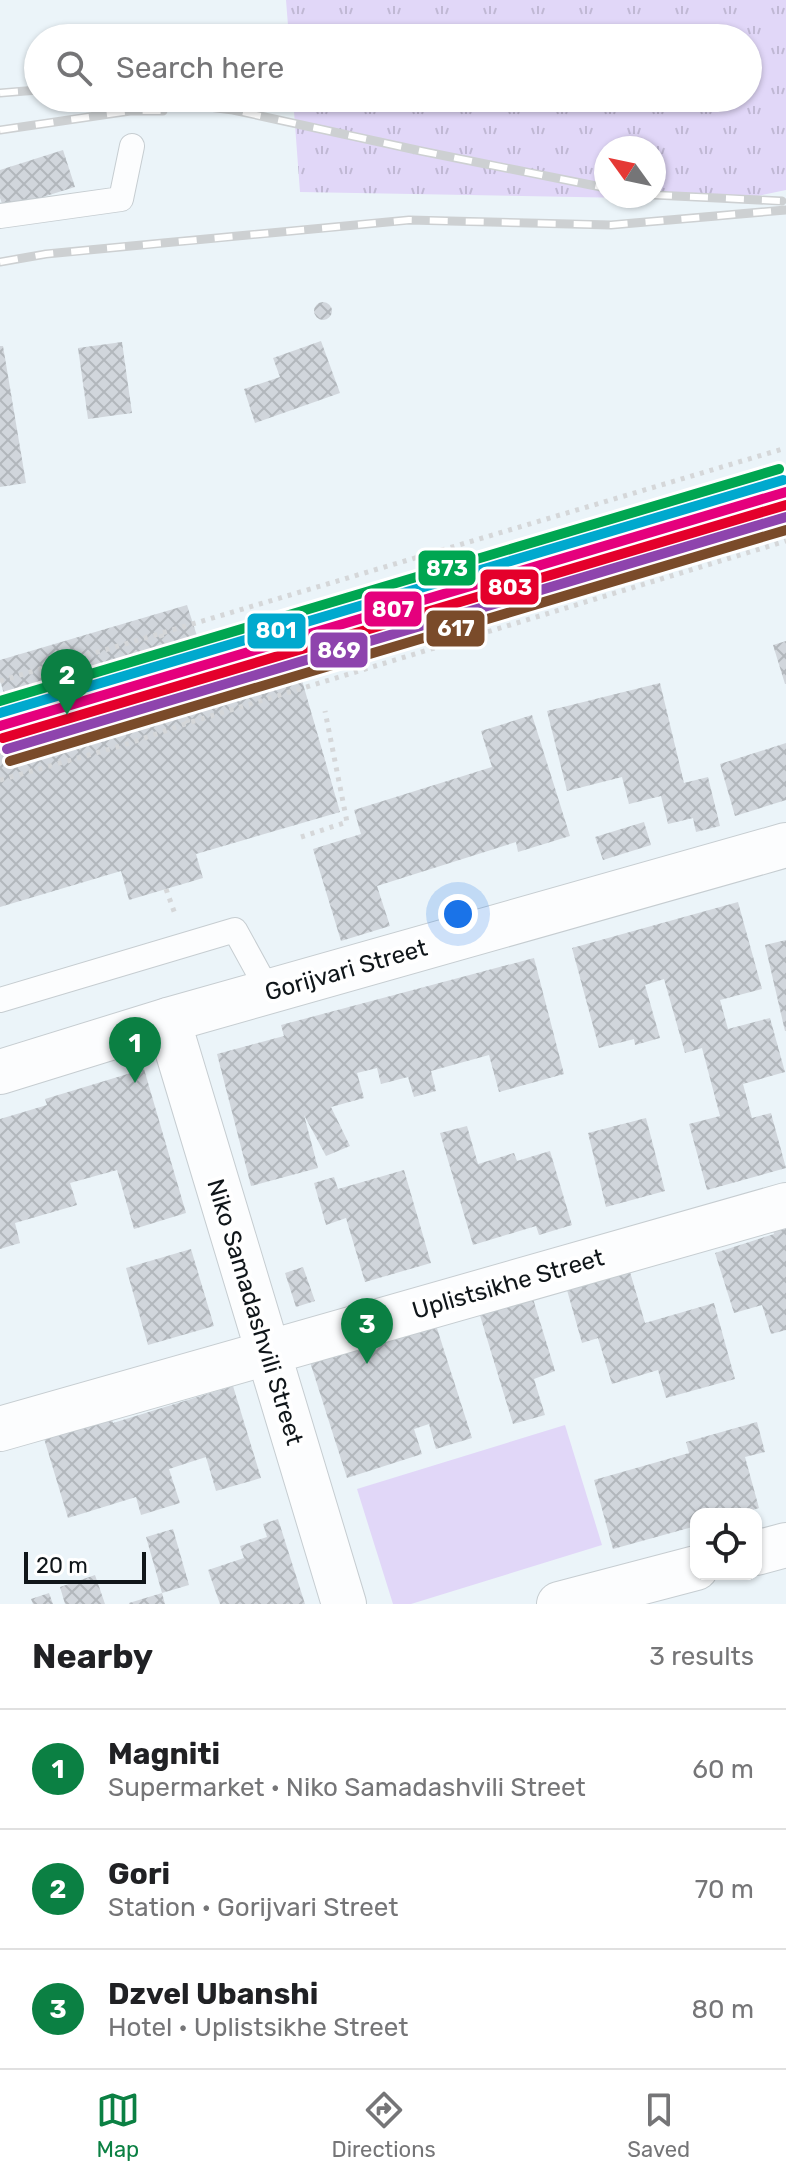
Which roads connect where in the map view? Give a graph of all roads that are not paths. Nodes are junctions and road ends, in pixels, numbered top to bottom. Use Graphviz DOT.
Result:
graph roads {
  1 [pos="132,146"];
  2 [pos="0,216"];
  3 [pos="786,845"];
  4 [pos="269,992"];
  5 [pos="0,1000"];
  6 [pos="168,1020"];
  7 [pos="0,1072"];
  8 [pos="786,1205"];
  9 [pos="267,1353"];
  10 [pos="0,1429"];
  11 [pos="786,1545"];
  12 [pos="762,1551"];
  13 [pos="690,1570"];
  14 [pos="344,1604"];
  15 [pos="559,1604"];
  1 -- 2 [label="lane"];
  3 -- 4 [label="street, Gorijvari Street"];
  4 -- 5 [label="lane"];
  4 -- 6 [label="street, Gorijvari Street"];
  6 -- 7 [label="street, Gorijvari Street"];
  6 -- 9 [label="street, Niko Samadashvili Street"];
  8 -- 9 [label="street, Uplistsikhe Street"];
  9 -- 10 [label="street, Uplistsikhe Street"];
  9 -- 14 [label="street, Niko Samadashvili Street"];
  11 -- 12 [label="street"];
  13 -- 15 [label="street"];
}
